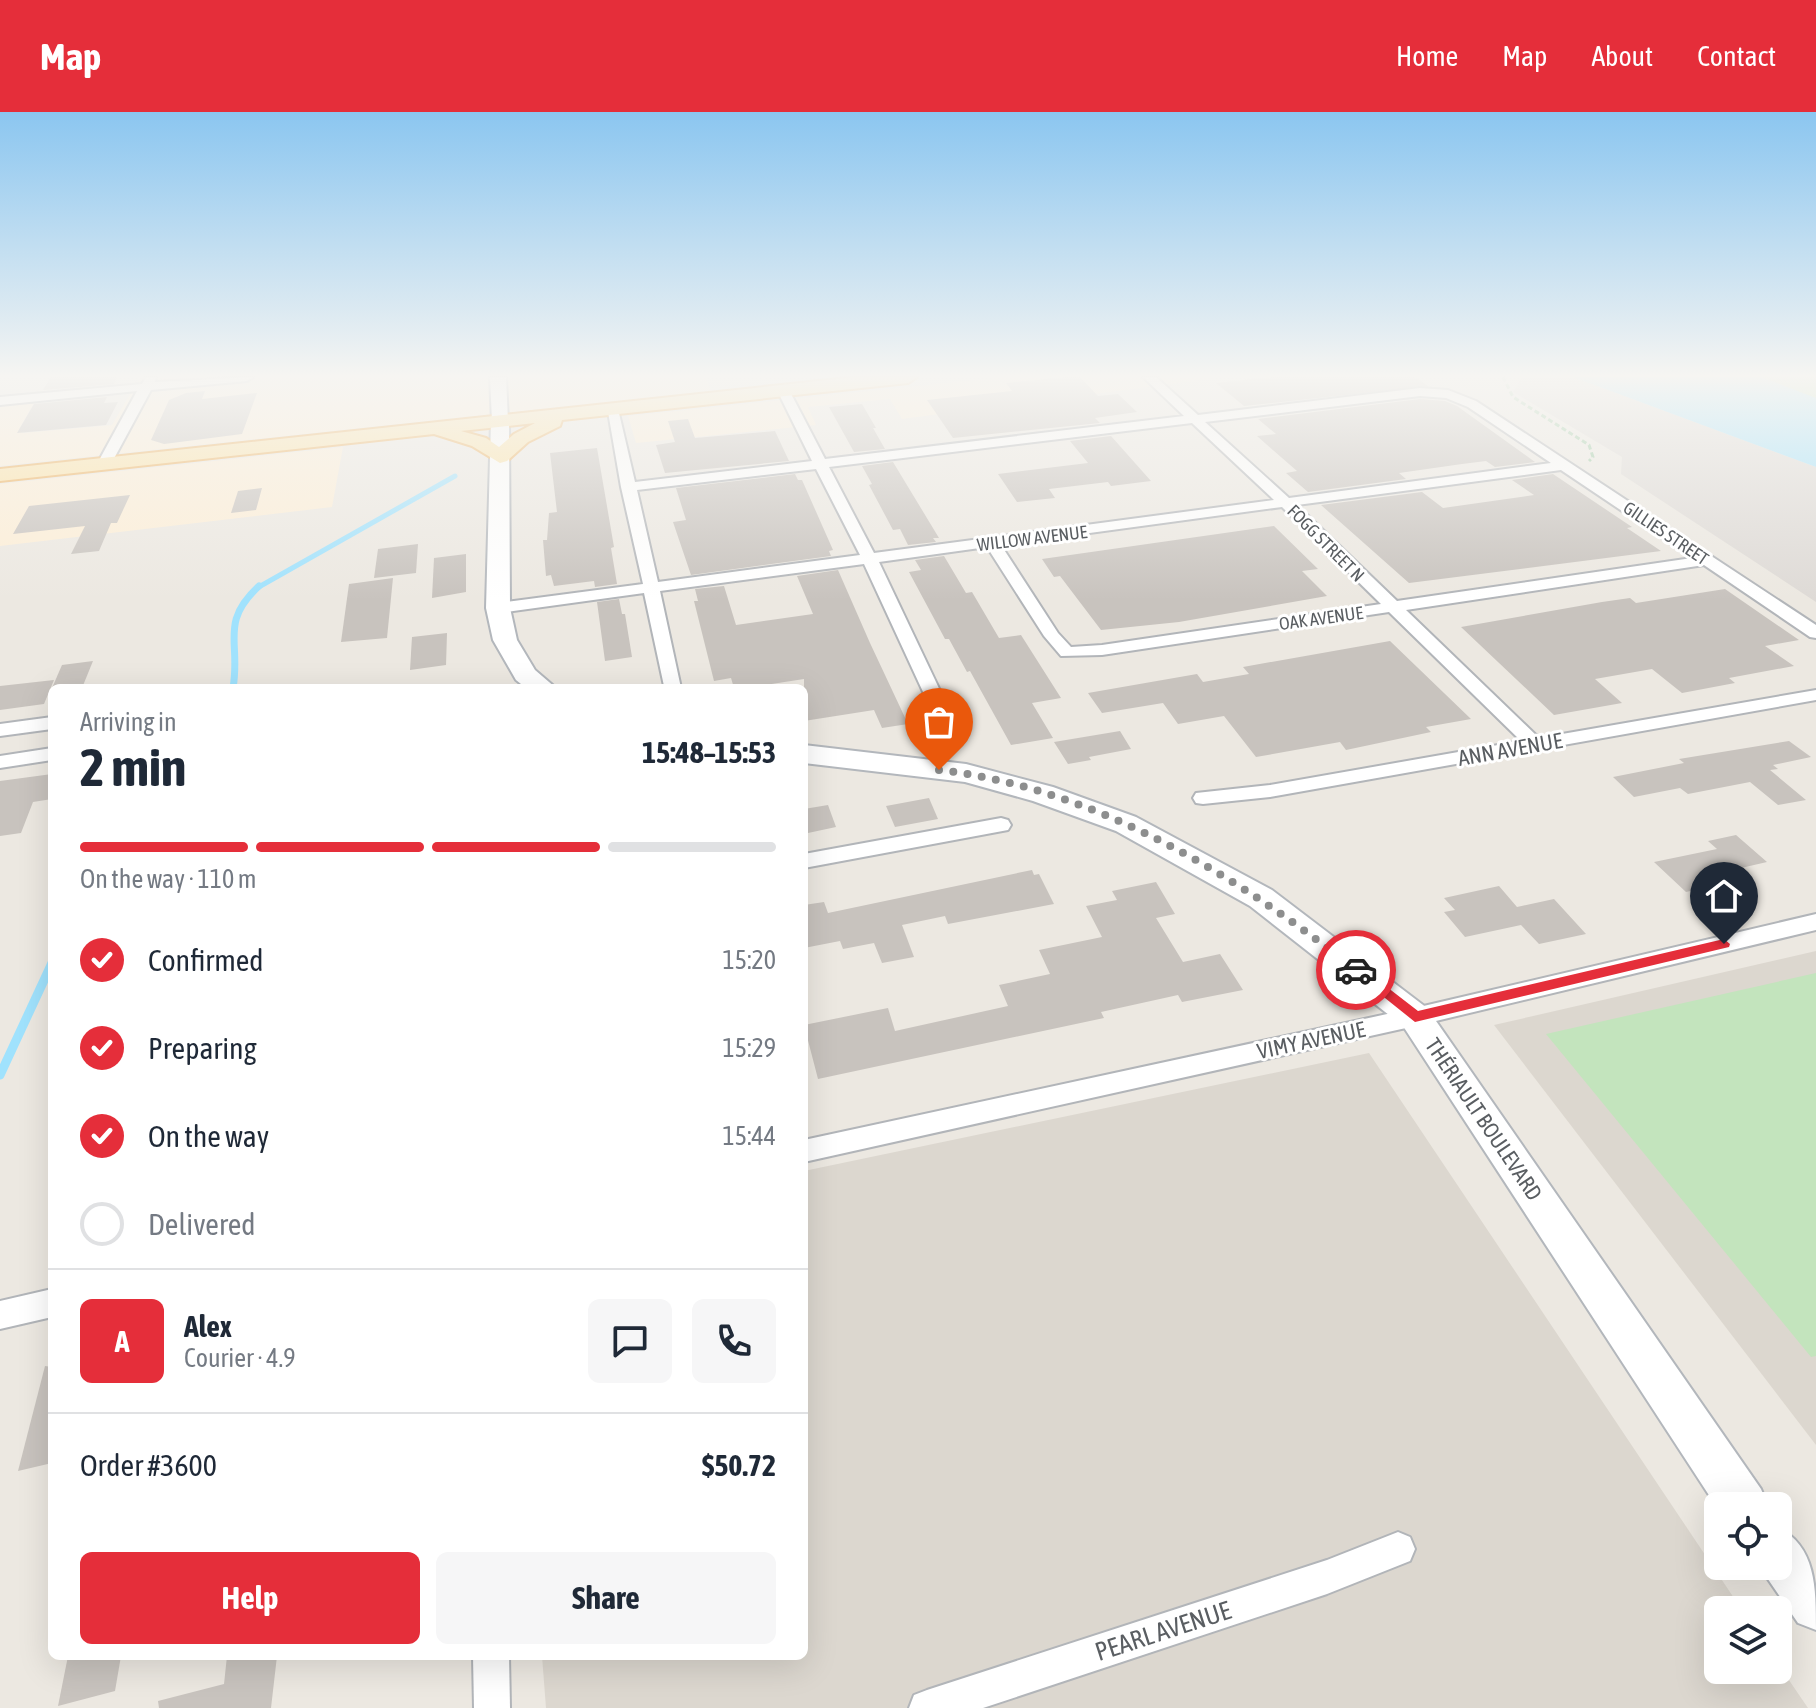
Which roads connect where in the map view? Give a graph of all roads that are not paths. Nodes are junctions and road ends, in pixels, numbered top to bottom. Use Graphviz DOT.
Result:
graph roads {
  1 [pos="111,451"];
  2 [pos="219,451"];
  3 [pos="492,451"];
  4 [pos="500,451"];
  5 [pos="506,451"];
  6 [pos="616,451"];
  7 [pos="814,451"];
  8 [pos="933,451"];
  9 [pos="1229,451"];
  10 [pos="1544,451"];
  11 [pos="500,457"];
  12 [pos="104,464"];
  13 [pos="821,465"];
  14 [pos="1565,465"];
  15 [pos="0,475"];
  16 [pos="628,487"];
  17 [pos="1285,502"];
  18 [pos="992,543"];
  19 [pos="870,560"];
  20 [pos="1707,560"];
  21 [pos="650,589"];
  22 [pos="498,608"];
  23 [pos="1392,608"];
  24 [pos="1816,633"];
  25 [pos="537,684"];
  26 [pos="673,684"];
  27 [pos="1816,695"];
  28 [pos="945,720"];
  29 [pos="48,724"];
  30 [pos="0,730"];
  31 [pos="1535,744"];
  32 [pos="808,754"];
  33 [pos="48,755"];
  34 [pos="0,762"];
  35 [pos="1203,798"];
  36 [pos="1001,825"];
  37 [pos="808,860"];
  38 [pos="1816,922"];
  39 [pos="1415,1017"];
  40 [pos="808,1150"];
  41 [pos="48,1304"];
  42 [pos="0,1315"];
  43 [pos="1735,1492"];
  44 [pos="1398,1549"];
  45 [pos="1792,1572"];
  46 [pos="1816,1605"];
  47 [pos="491,1660"];
  48 [pos="492,1708"];
  49 [pos="927,1708"];
  1 -- 12 [label="street"];
  2 -- 12 [label="main road"];
  3 -- 11 [label="main road"];
  4 -- 11 [label="main road"];
  5 -- 11 [label="main road"];
  6 -- 16 [label="street"];
  7 -- 13 [label="street"];
  8 -- 13 [label="street, GILLIES STREET"];
  9 -- 17 [label="street, FOGG STREET N"];
  10 -- 14 [label="street, GILLIES STREET"];
  11 -- 22 [label="main road"];
  12 -- 15 [label="main road"];
  13 -- 16 [label="street, GILLIES STREET"];
  13 -- 19 [label="street"];
  14 -- 17 [label="street, WILLOW AVENUE"];
  14 -- 20 [label="street, GILLIES STREET"];
  16 -- 21 [label="street"];
  17 -- 18 [label="street, WILLOW AVENUE"];
  17 -- 23 [label="street, FOGG STREET N"];
  18 -- 19 [label="street, WILLOW AVENUE"];
  18 -- 23 [label="street, OAK AVENUE"];
  19 -- 21 [label="street, WILLOW AVENUE"];
  19 -- 28 [label="street"];
  20 -- 23 [label="street, OAK AVENUE"];
  20 -- 24 [label="street, GILLIES STREET"];
  21 -- 22 [label="street, WILLOW AVENUE"];
  21 -- 26 [label="street"];
  22 -- 25 [label="main road"];
  23 -- 31 [label="street, FOGG STREET N"];
  27 -- 31 [label="street, ANN AVENUE"];
  29 -- 30 [label="street"];
  31 -- 35 [label="street, ANN AVENUE"];
  32 -- 39 [label="main road, THÉRIAULT BOULEVARD"];
  33 -- 34 [label="street"];
  36 -- 37 [label="street"];
  38 -- 39 [label="street, VIMY AVENUE"];
  39 -- 40 [label="street, VIMY AVENUE"];
  39 -- 43 [label="main road, THÉRIAULT BOULEVARD"];
  41 -- 42 [label="street"];
  44 -- 49 [label="street, PEARL AVENUE"];
  45 -- 46 [label="main road"];
  47 -- 48 [label="street"];
}
